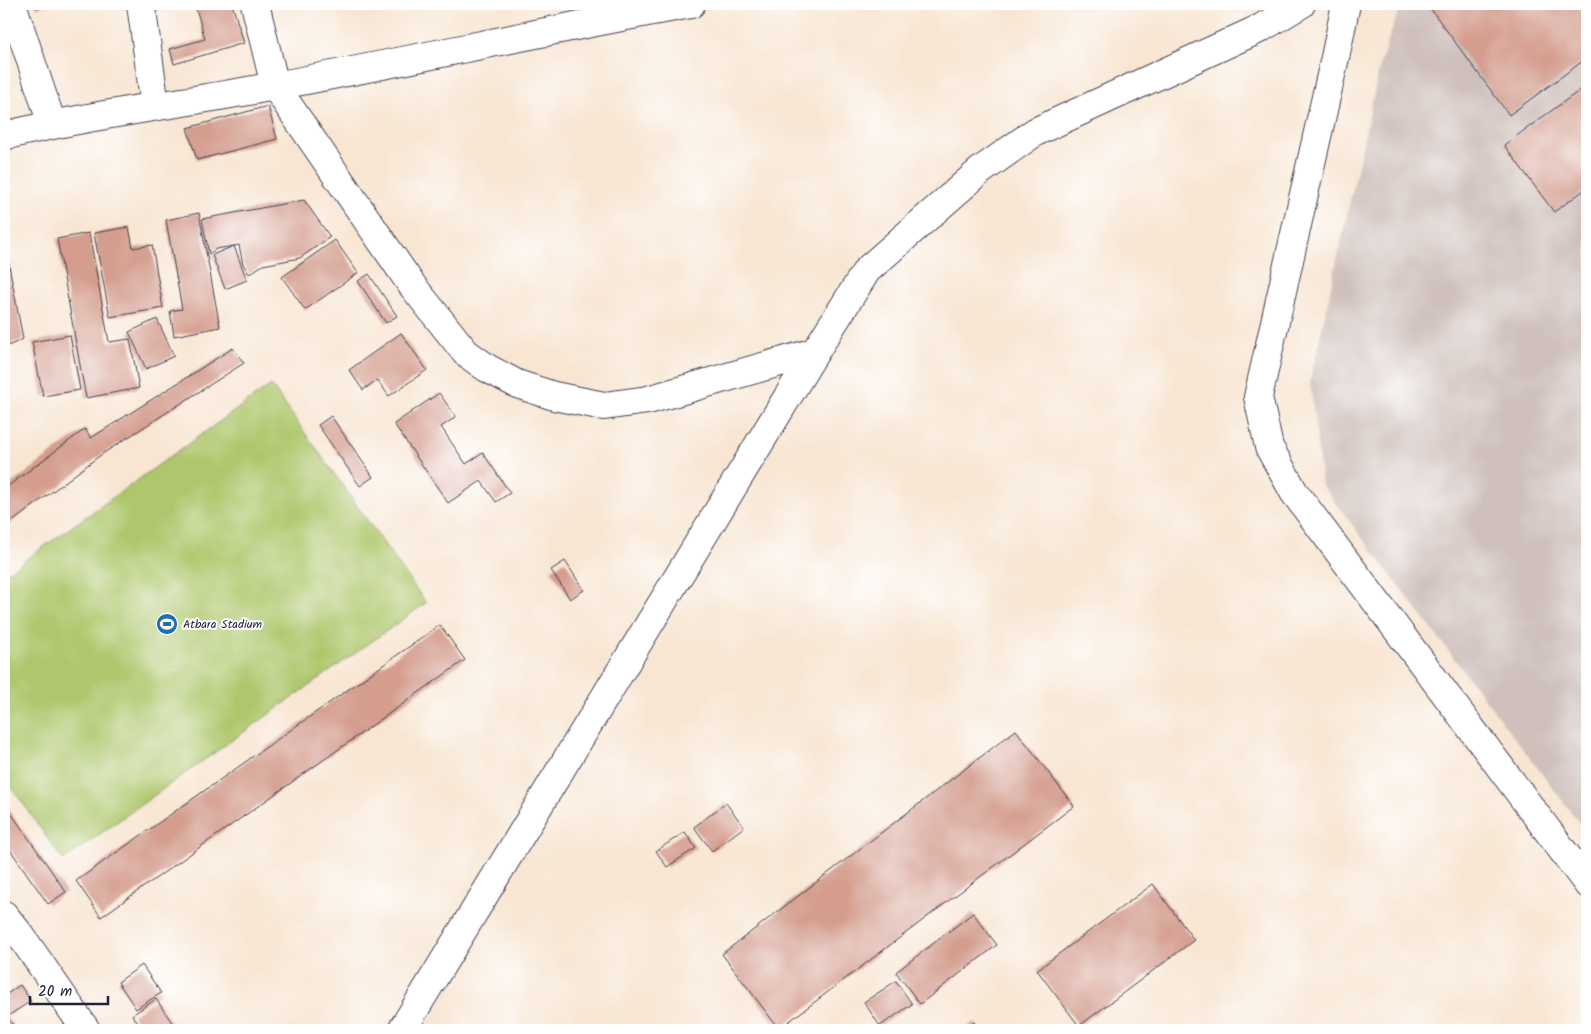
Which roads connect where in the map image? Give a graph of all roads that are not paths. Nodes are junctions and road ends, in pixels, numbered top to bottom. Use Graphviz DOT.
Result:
graph roads {
  1 [pos="12,4"];
  2 [pos="140,4"];
  3 [pos="255,4"];
  4 [pos="691,4"];
  5 [pos="1301,4"];
  6 [pos="1346,4"];
  7 [pos="275,86"];
  8 [pos="155,106"];
  9 [pos="52,124"];
  10 [pos="4,136"];
  11 [pos="815,352"];
  12 [pos="1587,883"];
  13 [pos="4,915"];
  14 [pos="86,1030"];
  15 [pos="402,1030"];
  1 -- 9 [label="street"];
  2 -- 8 [label="street"];
  3 -- 7 [label="street"];
  4 -- 7 [label="street"];
  5 -- 11 [label="street"];
  6 -- 12 [label="street"];
  7 -- 8 [label="street"];
  7 -- 11 [label="street"];
  8 -- 9 [label="street"];
  9 -- 10 [label="street"];
  11 -- 15 [label="street"];
  13 -- 14 [label="street"];
}
